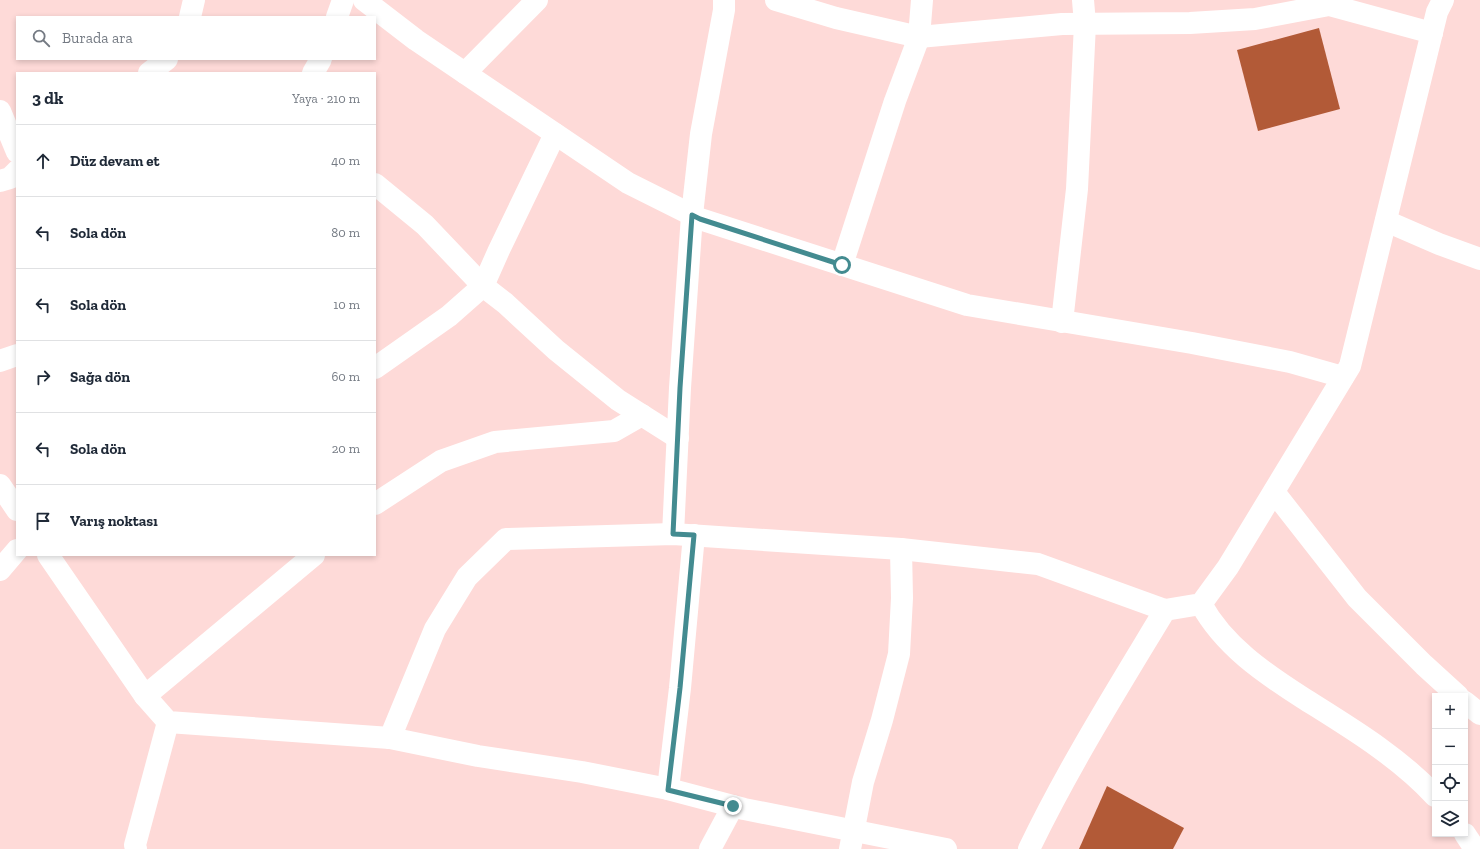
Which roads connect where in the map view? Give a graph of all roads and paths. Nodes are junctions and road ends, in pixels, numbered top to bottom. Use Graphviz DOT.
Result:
graph roads {
  1 [pos="194,0"];
  2 [pos="343,0"];
  3 [pos="364,0"];
  4 [pos="538,0"];
  5 [pos="724,0"];
  6 [pos="776,0"];
  7 [pos="922,0"];
  8 [pos="1083,0"];
  9 [pos="1443,0"];
  10 [pos="1329,2"];
  11 [pos="190,16"];
  12 [pos="337,16"];
  13 [pos="1085,24"];
  14 [pos="1432,33"];
  15 [pos="919,37"];
  16 [pos="166,60"];
  17 [pos="320,60"];
  18 [pos="150,72"];
  19 [pos="314,72"];
  20 [pos="465,73"];
  21 [pos="0,111"];
  22 [pos="555,134"];
  23 [pos="16,150"];
  24 [pos="16,172"];
  25 [pos="0,181"];
  26 [pos="376,185"];
  27 [pos="692,215"];
  28 [pos="1386,221"];
  29 [pos="1480,259"];
  30 [pos="842,265"];
  31 [pos="483,286"];
  32 [pos="1062,322"];
  33 [pos="16,355"];
  34 [pos="0,361"];
  35 [pos="376,367"];
  36 [pos="1344,377"];
  37 [pos="642,415"];
  38 [pos="678,438"];
  39 [pos="0,485"];
  40 [pos="1274,492"];
  41 [pos="376,503"];
  42 [pos="16,509"];
  43 [pos="673,534"];
  44 [pos="694,535"];
  45 [pos="901,549"];
  46 [pos="16,551"];
  47 [pos="49,556"];
  48 [pos="313,556"];
  49 [pos="0,570"];
  50 [pos="1201,604"];
  51 [pos="1165,610"];
  52 [pos="1455,693"];
  53 [pos="144,696"];
  54 [pos="1468,704"];
  55 [pos="1480,714"];
  56 [pos="168,722"];
  57 [pos="390,738"];
  58 [pos="668,790"];
  59 [pos="1432,793"];
  60 [pos="733,806"];
  61 [pos="1467,837"];
  62 [pos="852,840"];
  63 [pos="136,849"];
  64 [pos="710,849"];
  65 [pos="946,849"];
  66 [pos="1029,849"];
  67 [pos="1475,849"];
  1 -- 11 [label="street"];
  2 -- 12 [label="street"];
  3 -- 20 [label="street"];
  4 -- 20 [label="street"];
  5 -- 27 [label="street"];
  6 -- 15 [label="street"];
  7 -- 15 [label="street"];
  8 -- 13 [label="street"];
  9 -- 14 [label="street"];
  10 -- 13 [label="street"];
  10 -- 14 [label="street"];
  13 -- 15 [label="street"];
  13 -- 32 [label="street"];
  14 -- 28 [label="street"];
  15 -- 30 [label="street"];
  16 -- 18 [label="street"];
  17 -- 19 [label="street"];
  20 -- 22 [label="street"];
  21 -- 23 [label="street"];
  22 -- 27 [label="street"];
  22 -- 31 [label="street"];
  24 -- 25 [label="street"];
  26 -- 31 [label="street"];
  27 -- 30 [label="street"];
  27 -- 38 [label="street"];
  28 -- 29 [label="street"];
  28 -- 36 [label="street"];
  30 -- 32 [label="street"];
  31 -- 35 [label="street"];
  31 -- 37 [label="street"];
  32 -- 36 [label="street"];
  33 -- 34 [label="street"];
  36 -- 40 [label="street"];
  37 -- 38 [label="street"];
  37 -- 41 [label="street"];
  38 -- 43 [label="street"];
  39 -- 42 [label="street"];
  40 -- 50 [label="street"];
  40 -- 52 [label="street"];
  43 -- 44 [label="street"];
  43 -- 57 [label="street"];
  44 -- 45 [label="street"];
  44 -- 58 [label="street"];
  45 -- 51 [label="street"];
  45 -- 62 [label="street"];
  46 -- 49 [label="street"];
  47 -- 53 [label="street"];
  48 -- 53 [label="street"];
  50 -- 51 [label="street"];
  50 -- 59 [label="street"];
  51 -- 66 [label="street"];
  53 -- 56 [label="street"];
  54 -- 55 [label="street"];
  56 -- 57 [label="street"];
  56 -- 63 [label="street"];
  57 -- 58 [label="street"];
  58 -- 60 [label="street"];
  60 -- 62 [label="street"];
  60 -- 64 [label="street"];
  61 -- 67 [label="street"];
  62 -- 65 [label="street"];
}
